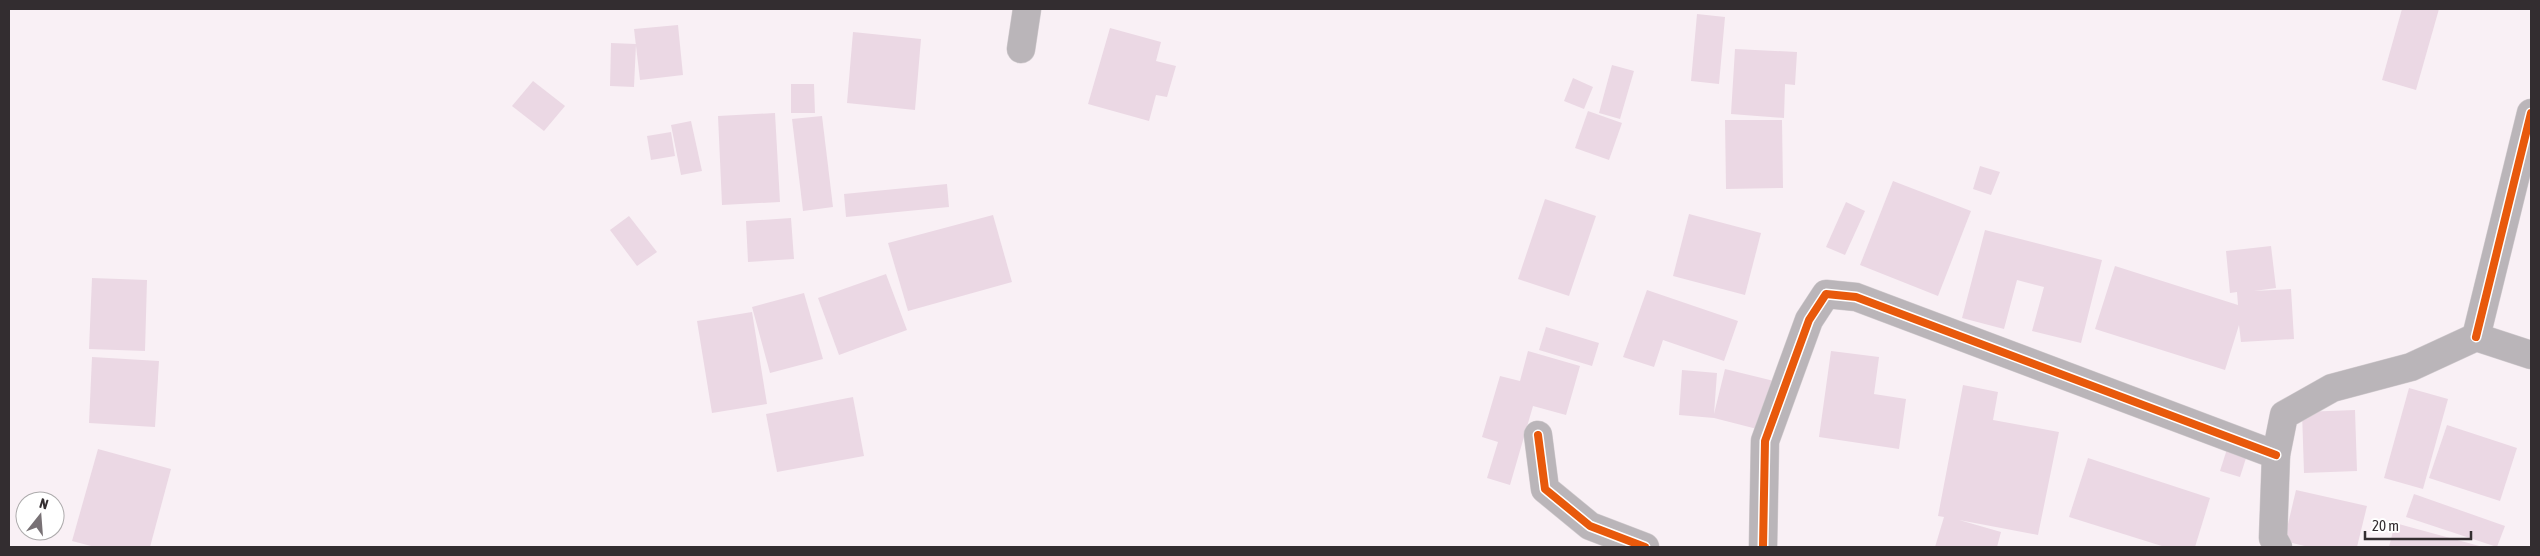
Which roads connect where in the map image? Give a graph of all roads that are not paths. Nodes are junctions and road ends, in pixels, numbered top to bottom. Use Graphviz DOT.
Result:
graph roads {
  1 [pos="1027,9"];
  2 [pos="1020,49"];
  3 [pos="2531,113"];
  4 [pos="2476,337"];
  5 [pos="2531,355"];
  6 [pos="1538,435"];
  7 [pos="2276,455"];
  8 [pos="1645,547"];
  9 [pos="1763,547"];
  10 [pos="2278,547"];
  1 -- 2 [label="street"];
  3 -- 4 [label="street"];
  4 -- 5 [label="street"];
  4 -- 7 [label="street"];
  6 -- 8 [label="street"];
  7 -- 9 [label="street"];
  7 -- 10 [label="street"];
}
